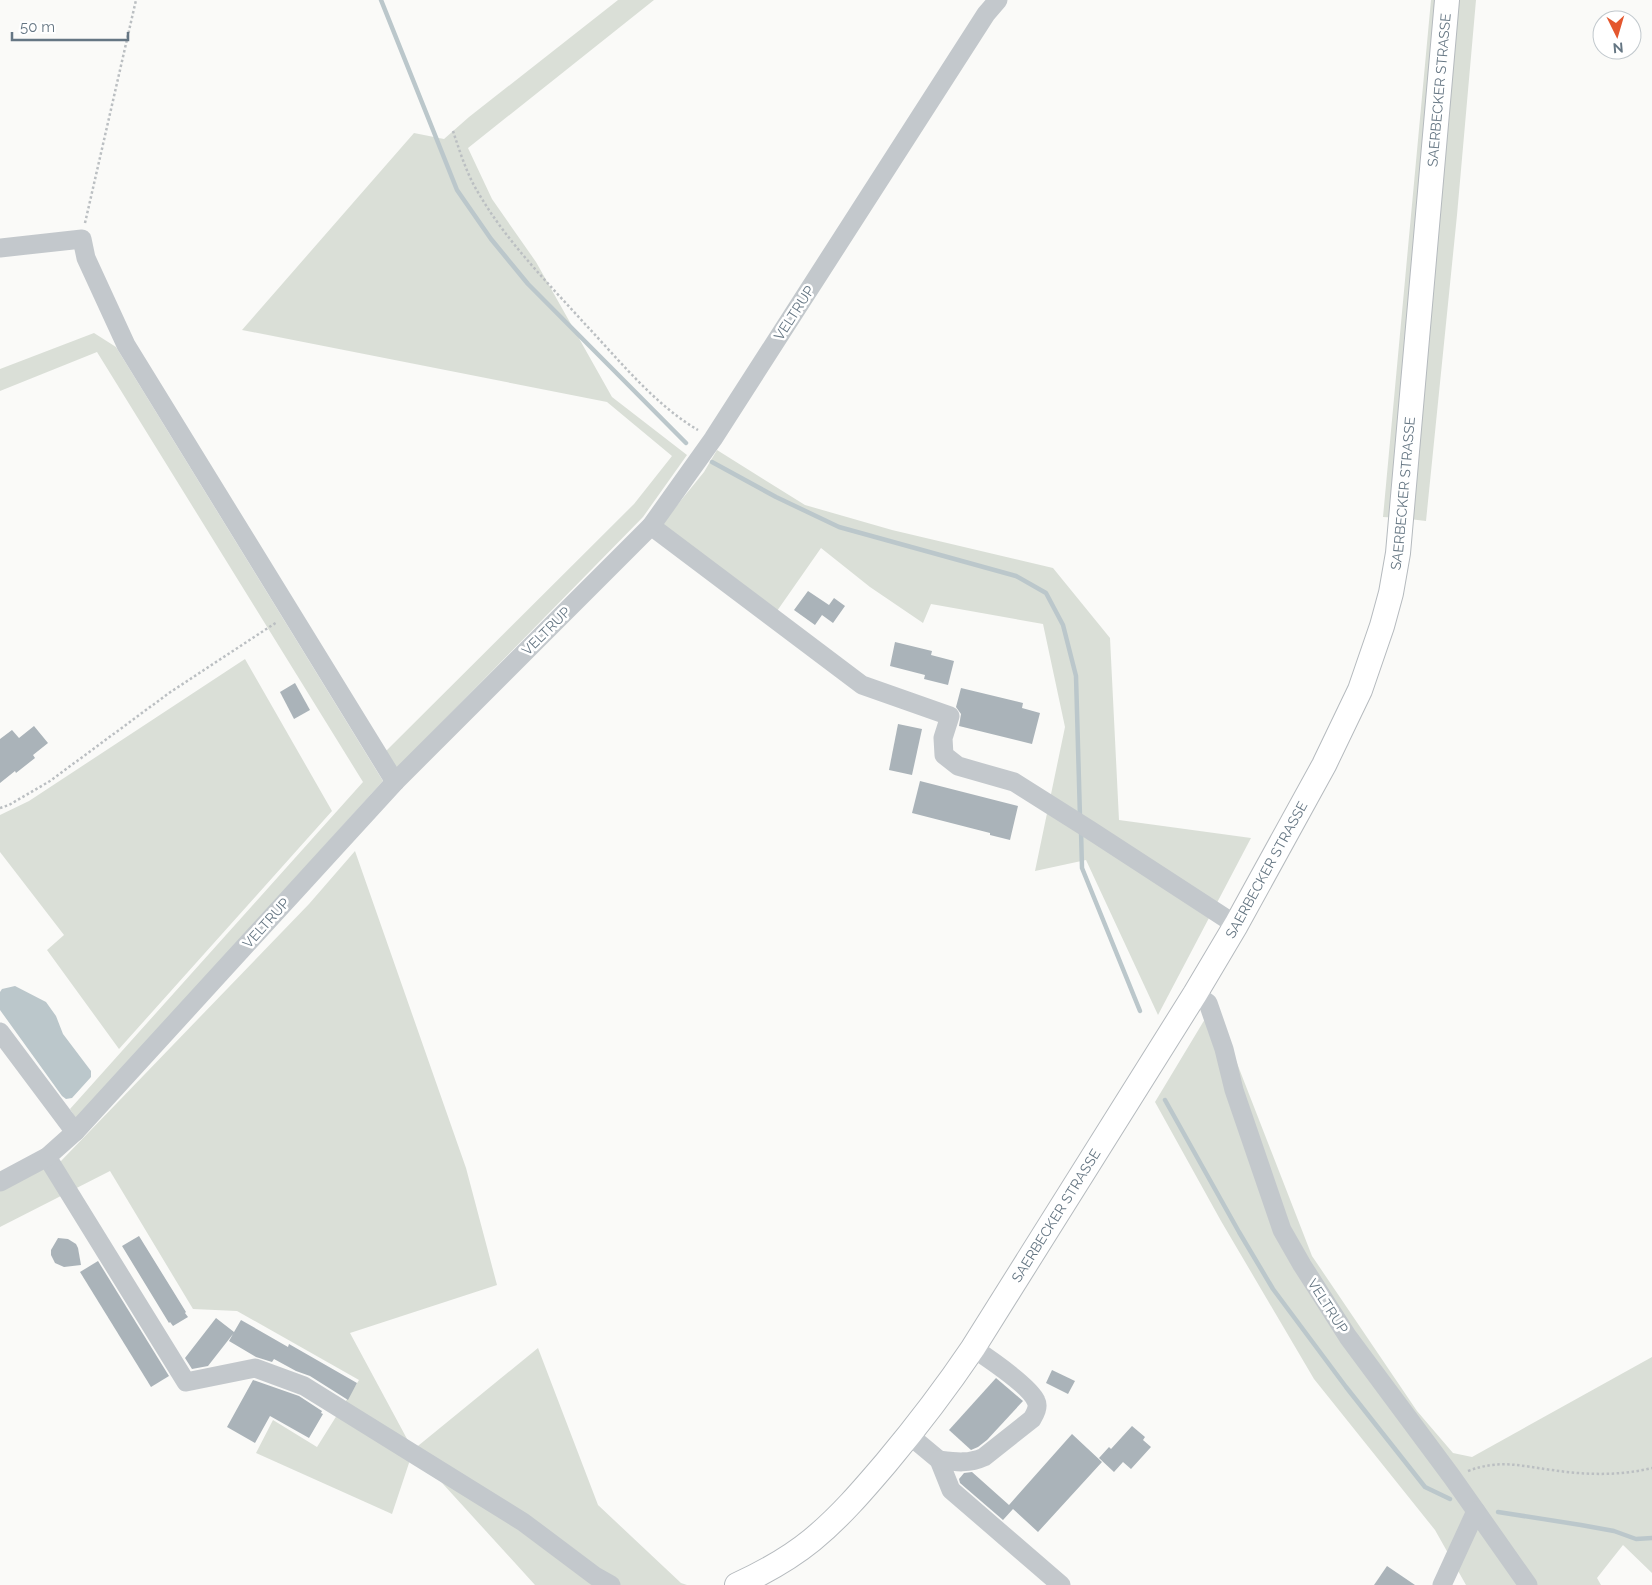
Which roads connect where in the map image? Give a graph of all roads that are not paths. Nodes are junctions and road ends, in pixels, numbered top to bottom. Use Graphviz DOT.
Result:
graph roads {
  1 [pos="998,0"];
  2 [pos="1447,0"];
  3 [pos="0,248"];
  4 [pos="651,526"];
  5 [pos="395,782"];
  6 [pos="1236,925"];
  7 [pos="1195,994"];
  8 [pos="0,1032"];
  9 [pos="75,1132"];
  10 [pos="47,1157"];
  11 [pos="0,1182"];
  12 [pos="973,1348"];
  13 [pos="909,1435"];
  14 [pos="939,1460"];
  15 [pos="1476,1511"];
  16 [pos="575,1561"];
  17 [pos="585,1585"];
  18 [pos="611,1585"];
  19 [pos="737,1585"];
  20 [pos="1061,1585"];
  21 [pos="1442,1585"];
  22 [pos="1528,1585"];
  1 -- 4 [label="street, VELTRUP"];
  2 -- 6 [label="main road, SAERBECKER STRASSE"];
  3 -- 5 [label="street"];
  4 -- 5 [label="street, VELTRUP"];
  4 -- 6 [label="street"];
  5 -- 9 [label="street, VELTRUP"];
  6 -- 7 [label="main road, SAERBECKER STRASSE"];
  7 -- 12 [label="main road, SAERBECKER STRASSE"];
  7 -- 15 [label="street, VELTRUP"];
  8 -- 9 [label="street"];
  9 -- 10 [label="street, VELTRUP"];
  10 -- 11 [label="street, VELTRUP"];
  10 -- 16 [label="street"];
  12 -- 13 [label="main road, SAERBECKER STRASSE"];
  12 -- 14 [label="street"];
  13 -- 14 [label="street"];
  13 -- 19 [label="main road, SAERBECKER STRASSE"];
  14 -- 20 [label="street"];
  15 -- 21 [label="street"];
  15 -- 22 [label="street, VELTRUP"];
  16 -- 17 [label="street"];
  16 -- 18 [label="street"];
}
